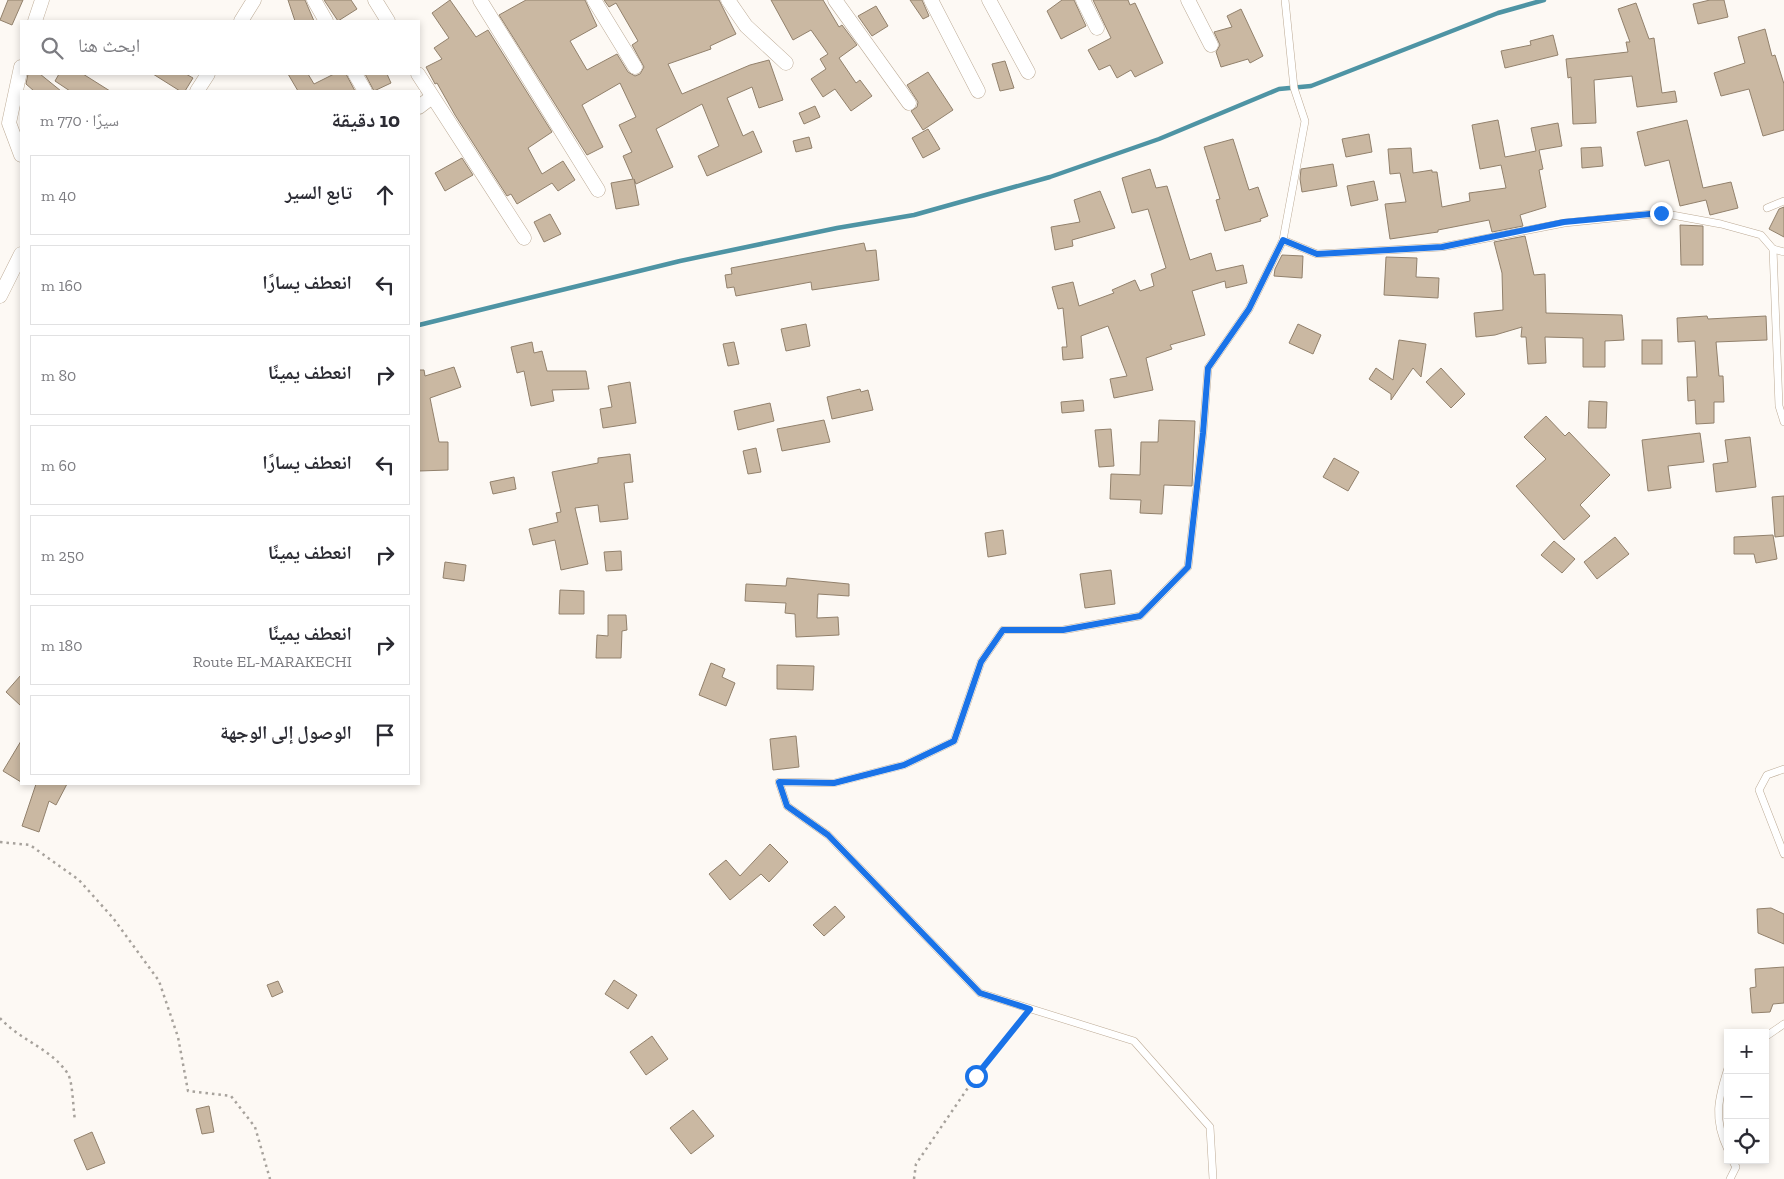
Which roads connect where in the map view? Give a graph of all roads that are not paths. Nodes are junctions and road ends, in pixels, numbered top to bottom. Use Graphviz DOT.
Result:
graph roads {
  1 [pos="42,0"];
  2 [pos="254,0"];
  3 [pos="314,0"];
  4 [pos="375,0"];
  5 [pos="480,0"];
  6 [pos="594,0"];
  7 [pos="728,0"];
  8 [pos="835,0"];
  9 [pos="931,0"];
  10 [pos="989,0"];
  11 [pos="1082,0"];
  12 [pos="1188,0"];
  13 [pos="1285,0"];
  14 [pos="35,20"];
  15 [pos="241,20"];
  16 [pos="325,20"];
  17 [pos="387,20"];
  18 [pos="1097,28"];
  19 [pos="1211,45"];
  20 [pos="786,64"];
  21 [pos="635,68"];
  22 [pos="20,72"];
  23 [pos="1028,72"];
  24 [pos="207,75"];
  25 [pos="356,75"];
  26 [pos="419,75"];
  27 [pos="198,90"];
  28 [pos="364,90"];
  29 [pos="978,91"];
  30 [pos="432,97"];
  31 [pos="909,103"];
  32 [pos="420,106"];
  33 [pos="20,152"];
  34 [pos="598,190"];
  35 [pos="1784,201"];
  36 [pos="1767,208"];
  37 [pos="524,238"];
  38 [pos="1283,240"];
  39 [pos="1773,249"];
  40 [pos="1784,252"];
  41 [pos="20,256"];
  42 [pos="0,296"];
  43 [pos="1784,422"];
  44 [pos="1784,769"];
  45 [pos="1784,854"];
  46 [pos="1784,1024"];
  47 [pos="1769,1034"];
  48 [pos="1726,1074"];
  49 [pos="1724,1143"];
  50 [pos="1734,1164"];
  51 [pos="1213,1179"];
  52 [pos="1730,1179"];
  1 -- 14 [label="street"];
  2 -- 15 [label="street"];
  3 -- 16 [label="street"];
  4 -- 17 [label="street"];
  5 -- 34 [label="street"];
  6 -- 21 [label="street"];
  7 -- 20 [label="street"];
  8 -- 31 [label="street"];
  9 -- 29 [label="street"];
  10 -- 23 [label="street"];
  11 -- 18 [label="street"];
  12 -- 19 [label="street"];
  13 -- 38 [label="lane"];
  22 -- 33 [label="street"];
  24 -- 27 [label="street"];
  25 -- 28 [label="street"];
  26 -- 30 [label="street"];
  30 -- 32 [label="street"];
  30 -- 37 [label="street"];
  35 -- 36 [label="lane"];
  38 -- 39 [label="lane"];
  38 -- 51 [label="lane"];
  39 -- 40 [label="lane"];
  39 -- 43 [label="lane"];
  41 -- 42 [label="street"];
  44 -- 45 [label="lane"];
  46 -- 47 [label="lane"];
  48 -- 49 [label="lane"];
  50 -- 52 [label="lane"];
}
